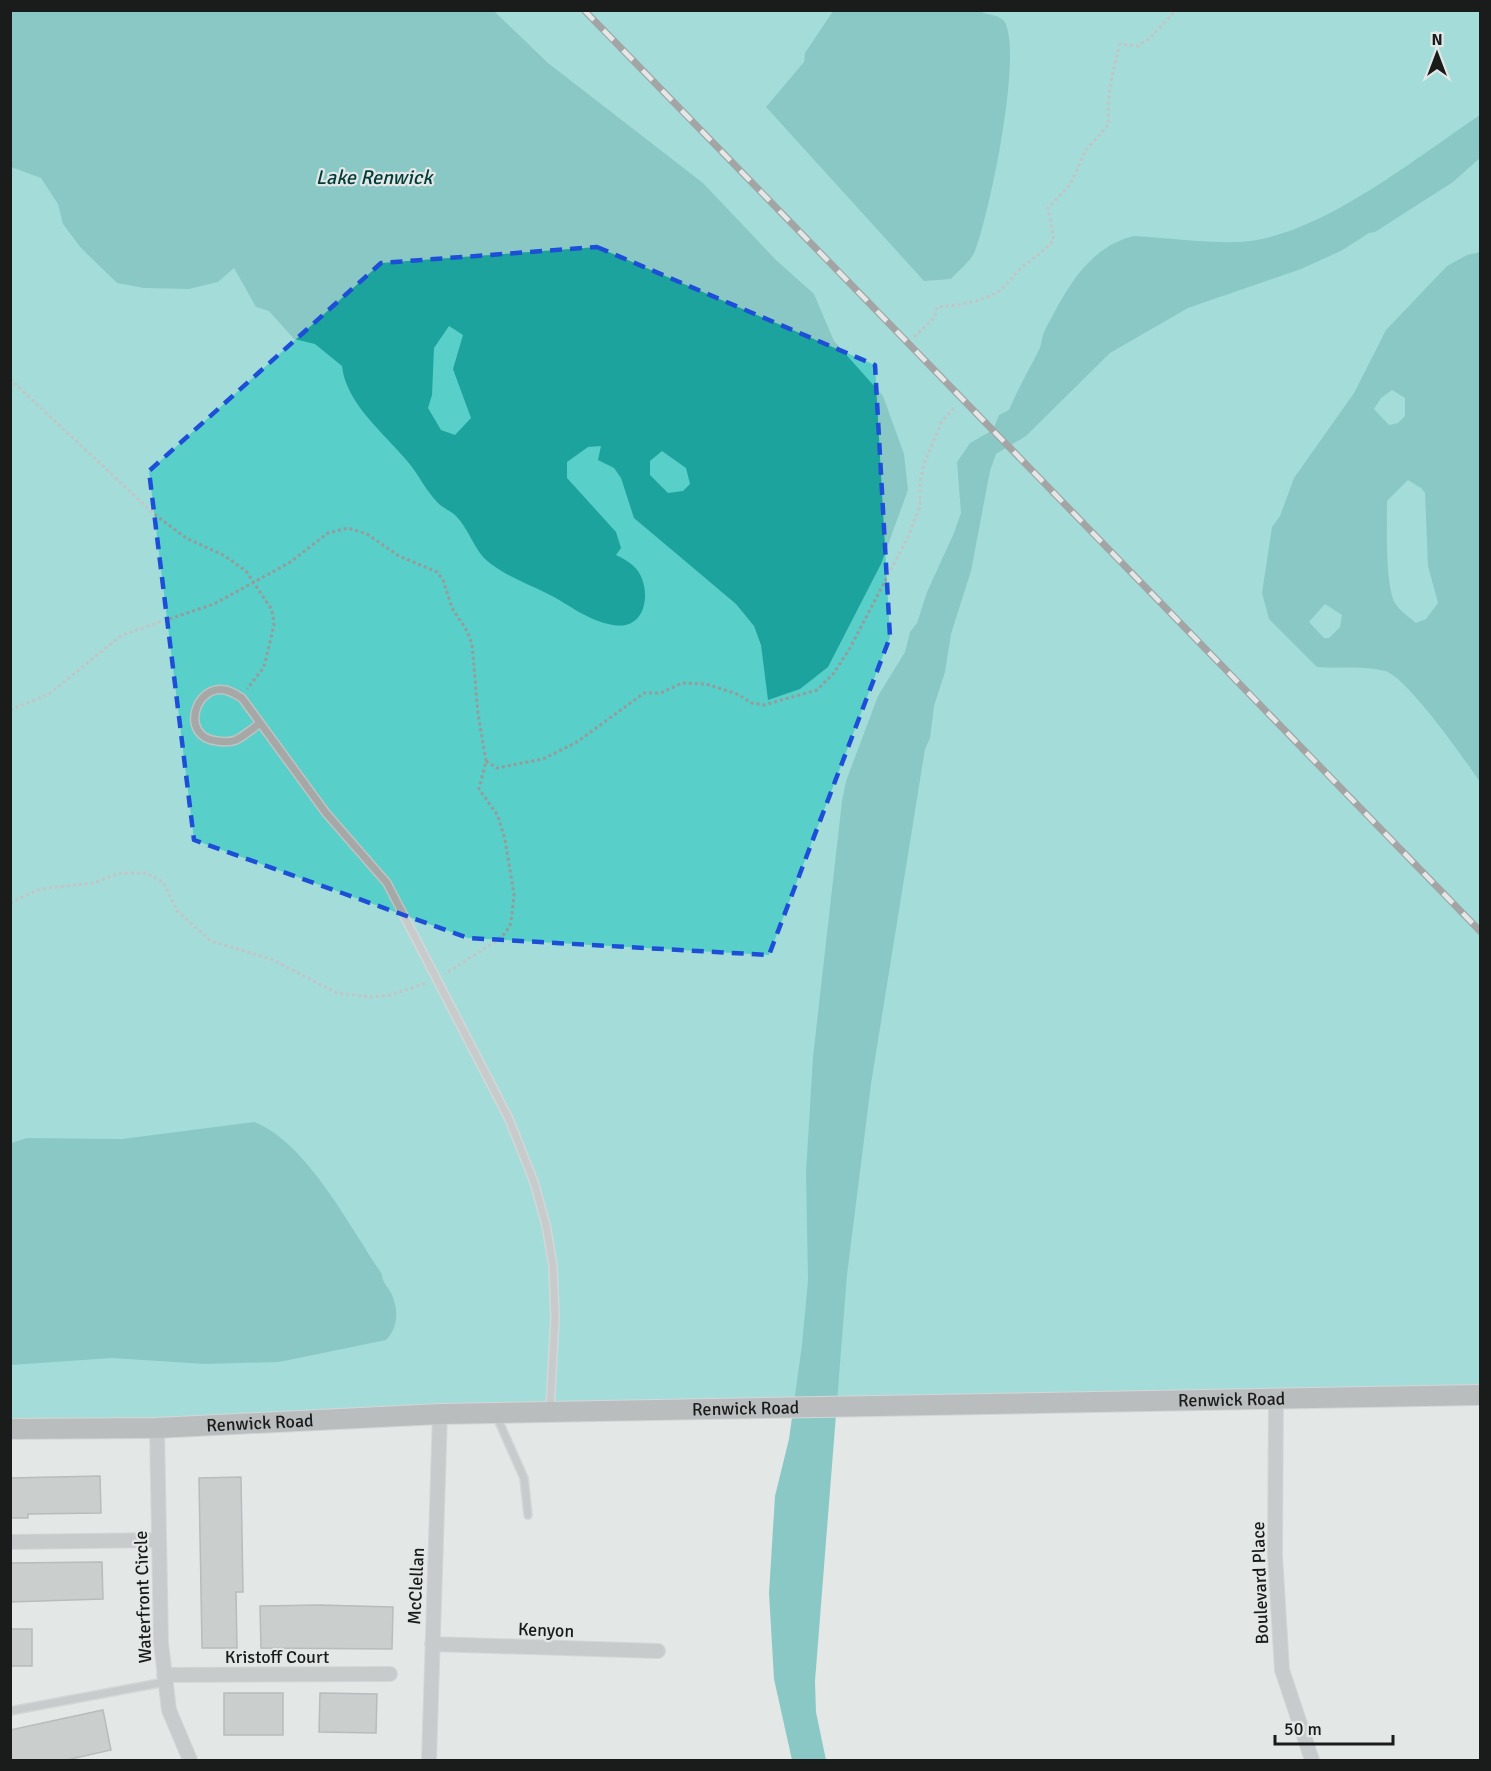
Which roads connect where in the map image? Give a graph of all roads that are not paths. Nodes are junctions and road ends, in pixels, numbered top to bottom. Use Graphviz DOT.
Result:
graph roads {
  1 [pos="259,724"];
  2 [pos="1480,1395"];
  3 [pos="1276,1398"];
  4 [pos="549,1412"];
  5 [pos="495,1413"];
  6 [pos="441,1414"];
  7 [pos="157,1428"];
  8 [pos="10,1429"];
  9 [pos="528,1515"];
  10 [pos="159,1540"];
  11 [pos="10,1542"];
  12 [pos="432,1644"];
  13 [pos="658,1651"];
  14 [pos="390,1674"];
  15 [pos="164,1678"];
  16 [pos="10,1711"];
  17 [pos="190,1761"];
  18 [pos="429,1761"];
  19 [pos="1312,1761"];
  1 -- 1 [label="lane"];
  1 -- 4 [label="lane"];
  2 -- 3 [label="street, Renwick Road"];
  3 -- 4 [label="street, Renwick Road"];
  3 -- 19 [label="street, Boulevard Place"];
  4 -- 5 [label="street, Renwick Road"];
  5 -- 6 [label="street, Renwick Road"];
  5 -- 9 [label="lane"];
  6 -- 7 [label="street, Renwick Road"];
  6 -- 12 [label="street, McClellan"];
  7 -- 8 [label="street, Renwick Road"];
  7 -- 10 [label="street, Waterfront Circle"];
  10 -- 11 [label="street"];
  10 -- 15 [label="street, Waterfront Circle"];
  12 -- 13 [label="street, Kenyon"];
  12 -- 18 [label="street, McClellan"];
  14 -- 15 [label="street, Kristoff Court"];
  15 -- 16 [label="lane"];
  15 -- 17 [label="street, Waterfront Circle"];
}
